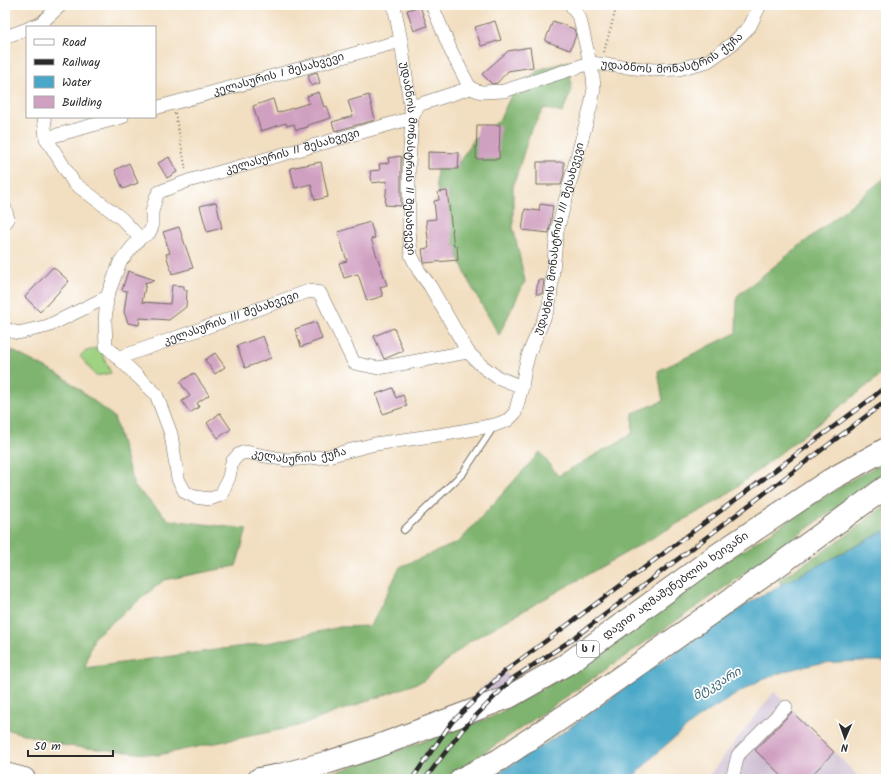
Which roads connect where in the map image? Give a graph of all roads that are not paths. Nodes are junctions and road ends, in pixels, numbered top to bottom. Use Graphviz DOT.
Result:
graph roads {
  1 [pos="62,5"];
  2 [pos="394,5"];
  3 [pos="432,5"];
  4 [pos="571,5"];
  5 [pos="760,5"];
  6 [pos="38,26"];
  7 [pos="26,29"];
  8 [pos="5,37"];
  9 [pos="401,41"];
  10 [pos="596,64"];
  11 [pos="470,88"];
  12 [pos="156,108"];
  13 [pos="44,118"];
  14 [pos="118,118"];
  15 [pos="412,118"];
  16 [pos="46,138"];
  17 [pos="5,208"];
  18 [pos="5,223"];
  19 [pos="140,238"];
  20 [pos="107,297"];
  21 [pos="5,328"];
  22 [pos="468,352"];
  23 [pos="118,358"];
  24 [pos="522,387"];
  25 [pos="515,413"];
  26 [pos="495,425"];
  27 [pos="885,450"];
  28 [pos="886,486"];
  29 [pos="404,530"];
  30 [pos="786,707"];
  31 [pos="5,774"];
  32 [pos="5,778"];
  33 [pos="23,779"];
  34 [pos="259,779"];
  35 [pos="461,779"];
  36 [pos="732,779"];
  1 -- 6 [label="street"];
  2 -- 9 [label="street, უდაბნოს მონასტრის II შესახვევი"];
  3 -- 11 [label="street"];
  4 -- 10 [label="street, უდაბნოს მონასტრის III შესახვევი"];
  5 -- 10 [label="street, უდაბნოს მონასტრის ქუჩა"];
  7 -- 8 [label="street"];
  9 -- 12 [label="street, კელასურის I შესახვევი"];
  9 -- 15 [label="street, უდაბნოს მონასტრის II შესახვევი"];
  10 -- 11 [label="street, უდაბნოს მონასტრის ქუჩა"];
  10 -- 24 [label="street, უდაბნოს მონასტრის III შესახვევი"];
  11 -- 15 [label="street"];
  13 -- 16 [label="street"];
  14 -- 16 [label="street"];
  15 -- 19 [label="street, კელასურის II შესახვევი"];
  15 -- 22 [label="street, უდაბნოს მონასტრის II შესახვევი"];
  16 -- 19 [label="street"];
  17 -- 18 [label="street"];
  19 -- 20 [label="street, კელასურის ქუჩა"];
  20 -- 21 [label="street"];
  20 -- 23 [label="street, კელასურის ქუჩა"];
  22 -- 23 [label="street, კელასურის III შესახვევი"];
  22 -- 24 [label="street, უდაბნოს მონასტრის II შესახვევი"];
  23 -- 26 [label="street, კელასურის ქუჩა"];
  24 -- 25 [label="street, უდაბნოს მონასტრის III შესახვევი"];
  25 -- 26 [label="street, კელასურის ქუჩა"];
  26 -- 29 [label="lane"];
  27 -- 34 [label="highway, დავით აღმაშენებლის ხეივანი / ს 1"];
  28 -- 35 [label="highway"];
  30 -- 36 [label="street"];
  31 -- 33 [label="highway"];
  32 -- 33 [label="highway"];
}
